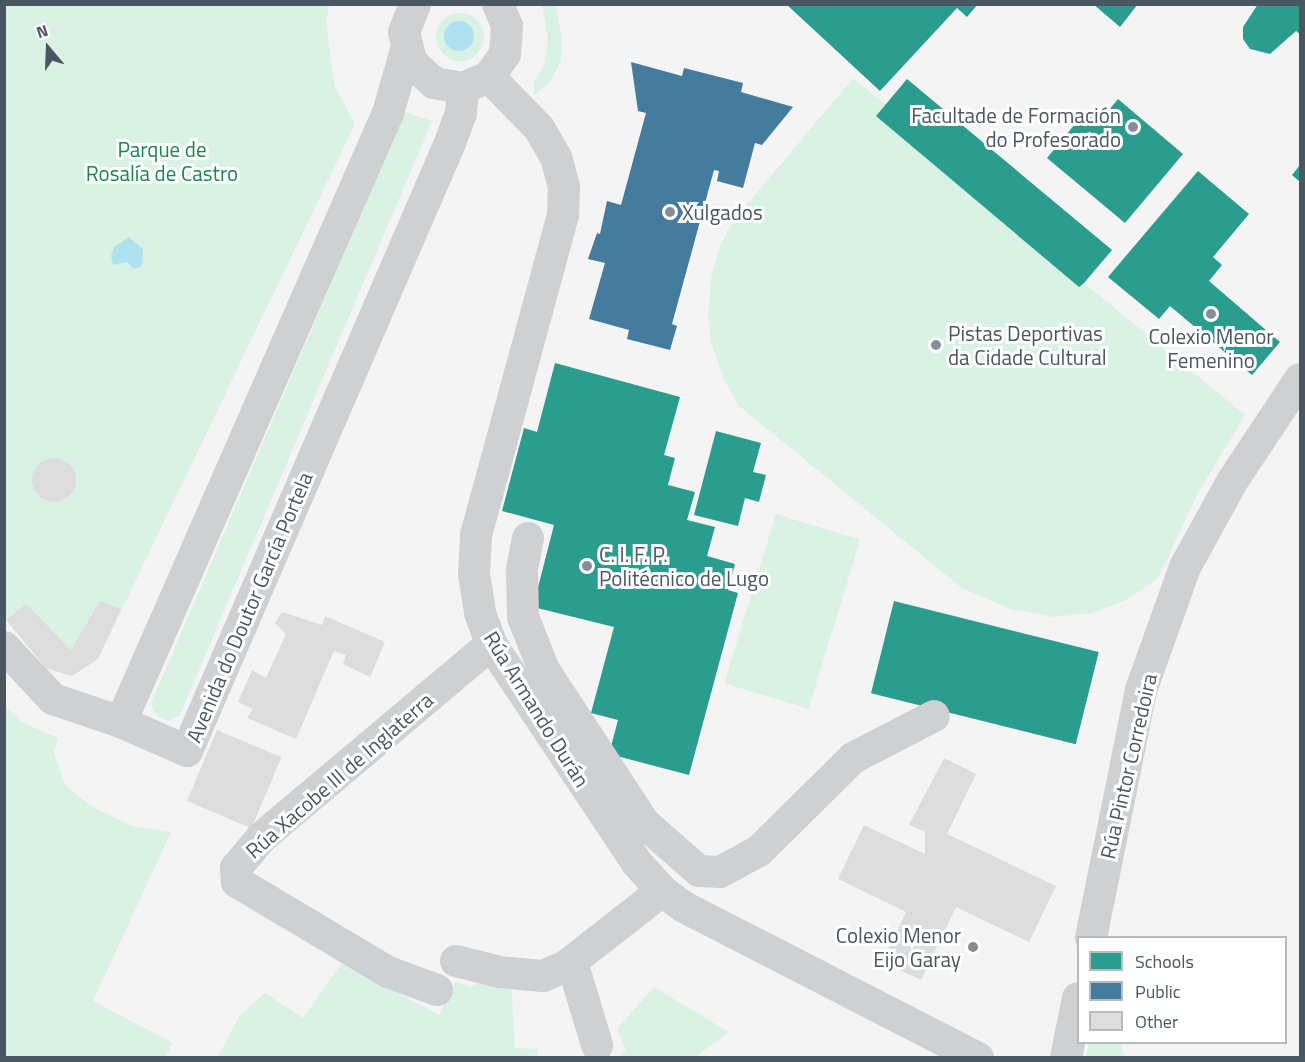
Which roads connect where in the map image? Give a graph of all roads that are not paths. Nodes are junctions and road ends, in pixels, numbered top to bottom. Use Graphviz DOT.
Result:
graph roads {
  1 [pos="415,4"];
  2 [pos="503,7"];
  3 [pos="406,50"];
  4 [pos="476,82"];
  5 [pos="1300,379"];
  6 [pos="528,538"];
  7 [pos="491,644"];
  8 [pos="4,647"];
  9 [pos="934,716"];
  10 [pos="121,722"];
  11 [pos="662,891"];
  12 [pos="1091,936"];
  13 [pos="456,961"];
  14 [pos="572,962"];
  15 [pos="437,990"];
  16 [pos="1077,1003"];
  17 [pos="597,1045"];
  18 [pos="978,1058"];
  19 [pos="1066,1058"];
  1 -- 3 [label="street"];
  2 -- 4 [label="street"];
  3 -- 4 [label="street"];
  3 -- 10 [label="street"];
  4 -- 7 [label="street, Rúa Armando Durán"];
  4 -- 10 [label="street, Avenida do Doutor García Portela"];
  5 -- 12 [label="street, Rúa Pintor Corredoira"];
  6 -- 9 [label="street"];
  7 -- 11 [label="street, Rúa Armando Durán"];
  7 -- 15 [label="street, Rúa Xacobe III de Inglaterra"];
  8 -- 10 [label="street"];
  11 -- 14 [label="street"];
  11 -- 18 [label="street, Rúa Armando Durán"];
  13 -- 14 [label="street"];
  14 -- 17 [label="street"];
  16 -- 19 [label="street"];
}
